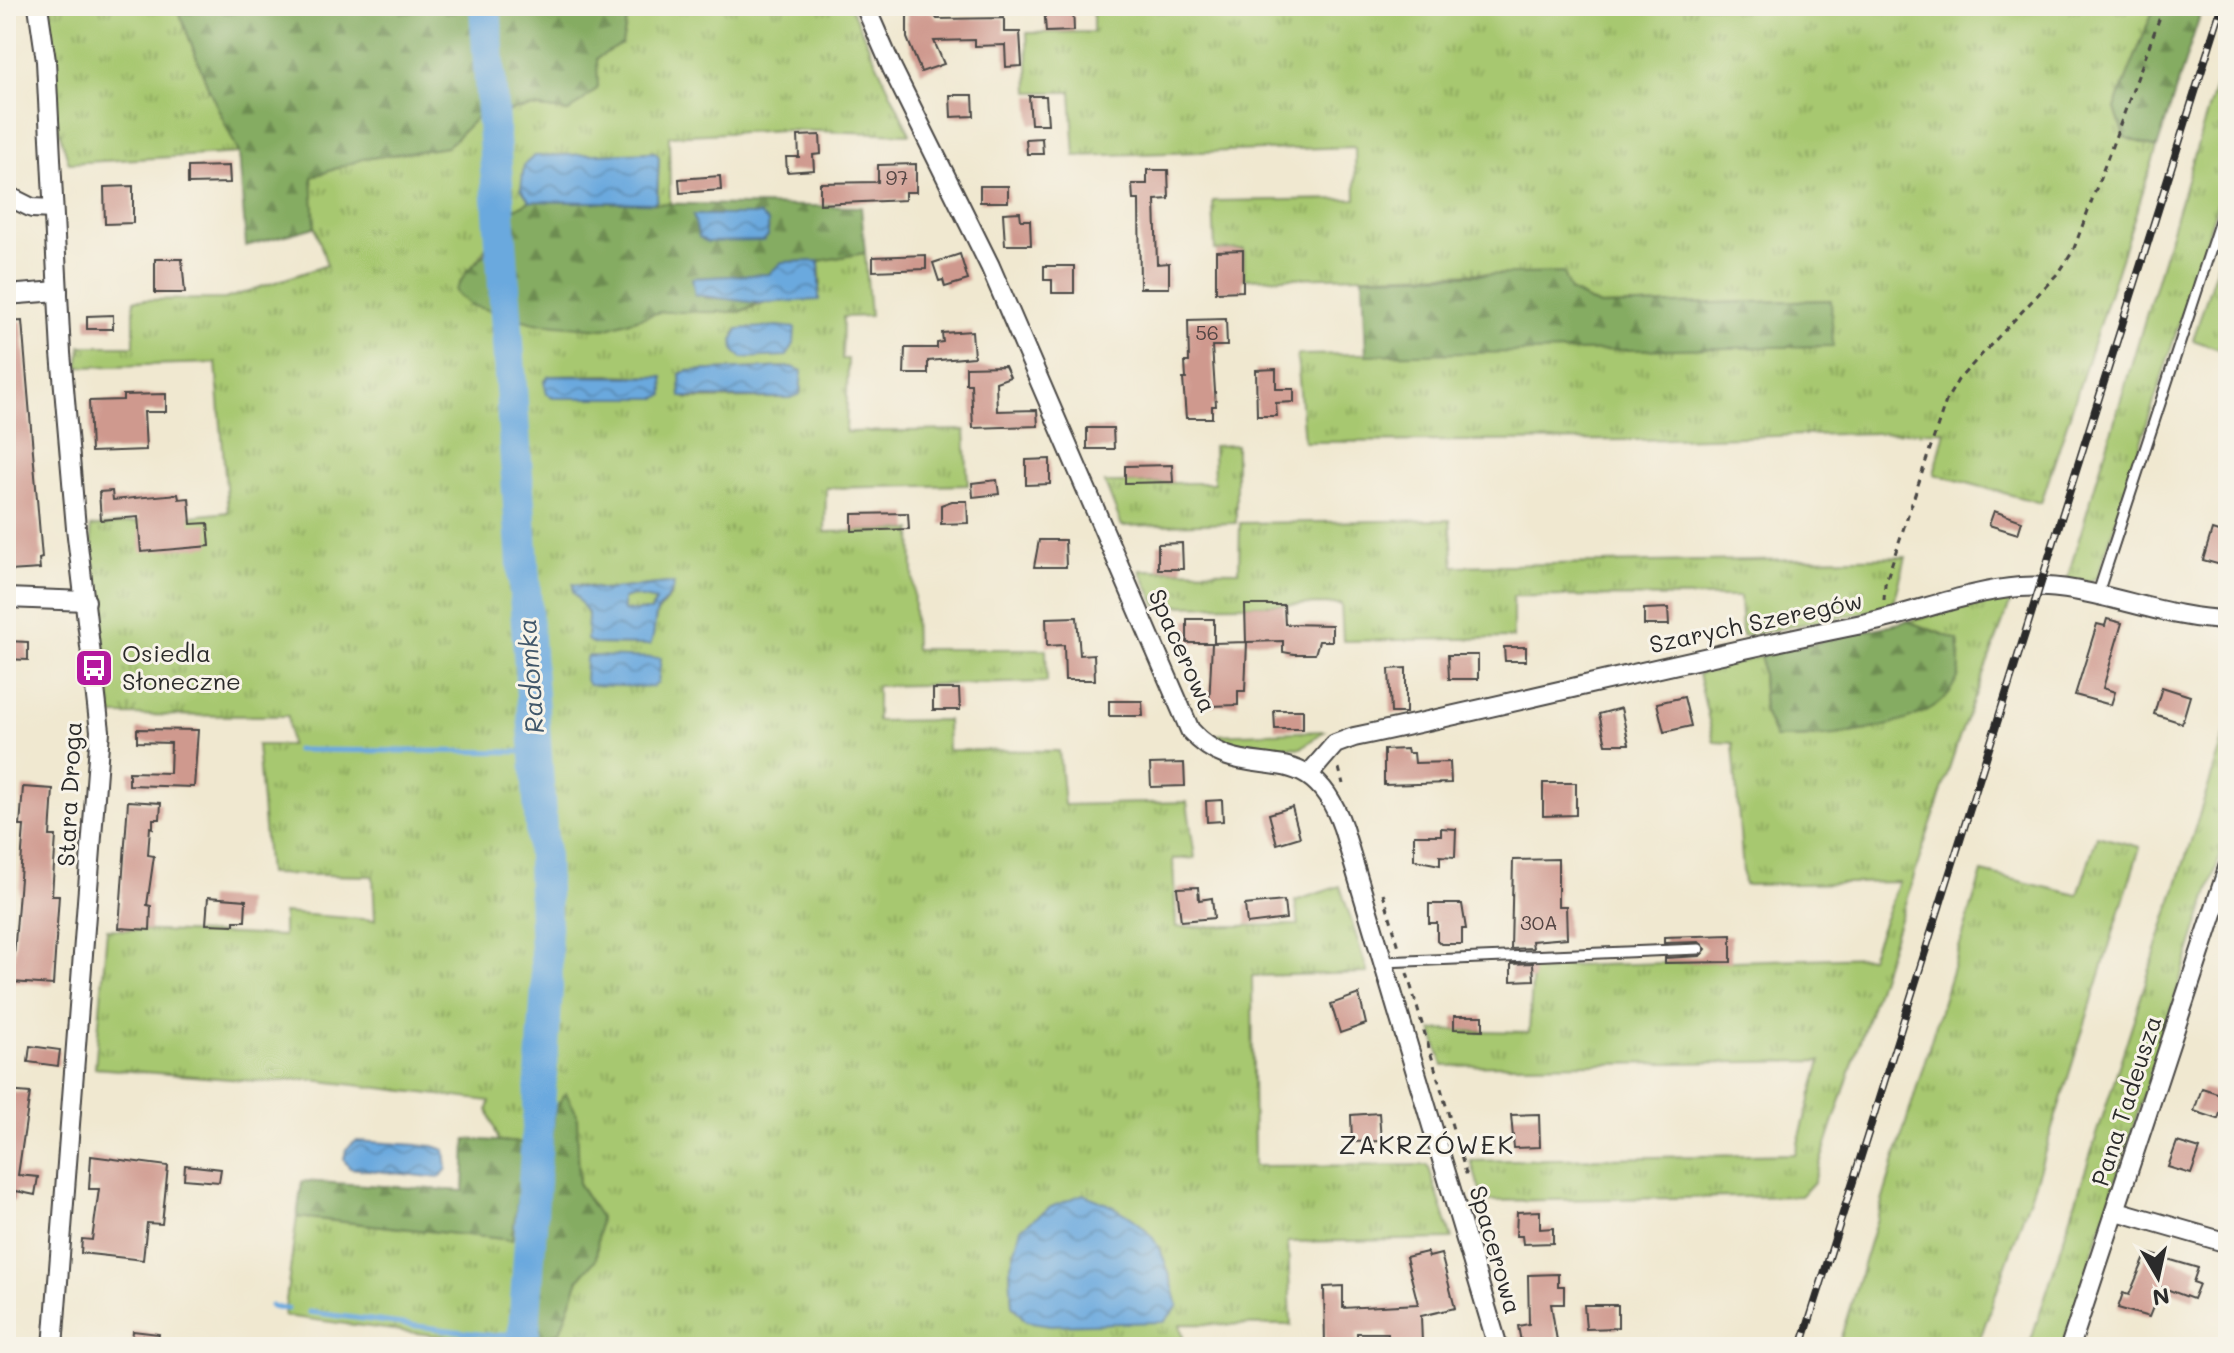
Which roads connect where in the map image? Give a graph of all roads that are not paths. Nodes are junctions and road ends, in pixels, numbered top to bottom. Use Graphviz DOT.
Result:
graph roads {
  1 [pos="38,6"];
  2 [pos="865,6"];
  3 [pos="6,195"];
  4 [pos="2228,196"];
  5 [pos="53,209"];
  6 [pos="58,291"];
  7 [pos="6,295"];
  8 [pos="2098,593"];
  9 [pos="6,598"];
  10 [pos="86,601"];
  11 [pos="2228,620"];
  12 [pos="1310,773"];
  13 [pos="2228,868"];
  14 [pos="1699,949"];
  15 [pos="1383,962"];
  16 [pos="2117,1211"];
  17 [pos="2228,1243"];
  18 [pos="53,1347"];
  19 [pos="1498,1347"];
  20 [pos="2070,1347"];
  1 -- 5 [label="street, Stara Droga"];
  2 -- 12 [label="street, Spacerowa"];
  3 -- 5 [label="street"];
  4 -- 8 [label="lane"];
  5 -- 6 [label="street, Stara Droga"];
  6 -- 7 [label="street"];
  6 -- 10 [label="street, Stara Droga"];
  8 -- 11 [label="street, Szarych Szeregów"];
  8 -- 12 [label="street, Szarych Szeregów"];
  9 -- 10 [label="street"];
  10 -- 18 [label="street, Stara Droga"];
  12 -- 15 [label="street, Spacerowa"];
  13 -- 16 [label="street, Pana Tadeusza"];
  14 -- 15 [label="lane"];
  15 -- 19 [label="street, Spacerowa"];
  16 -- 17 [label="street"];
  16 -- 20 [label="street, Pana Tadeusza"];
}
